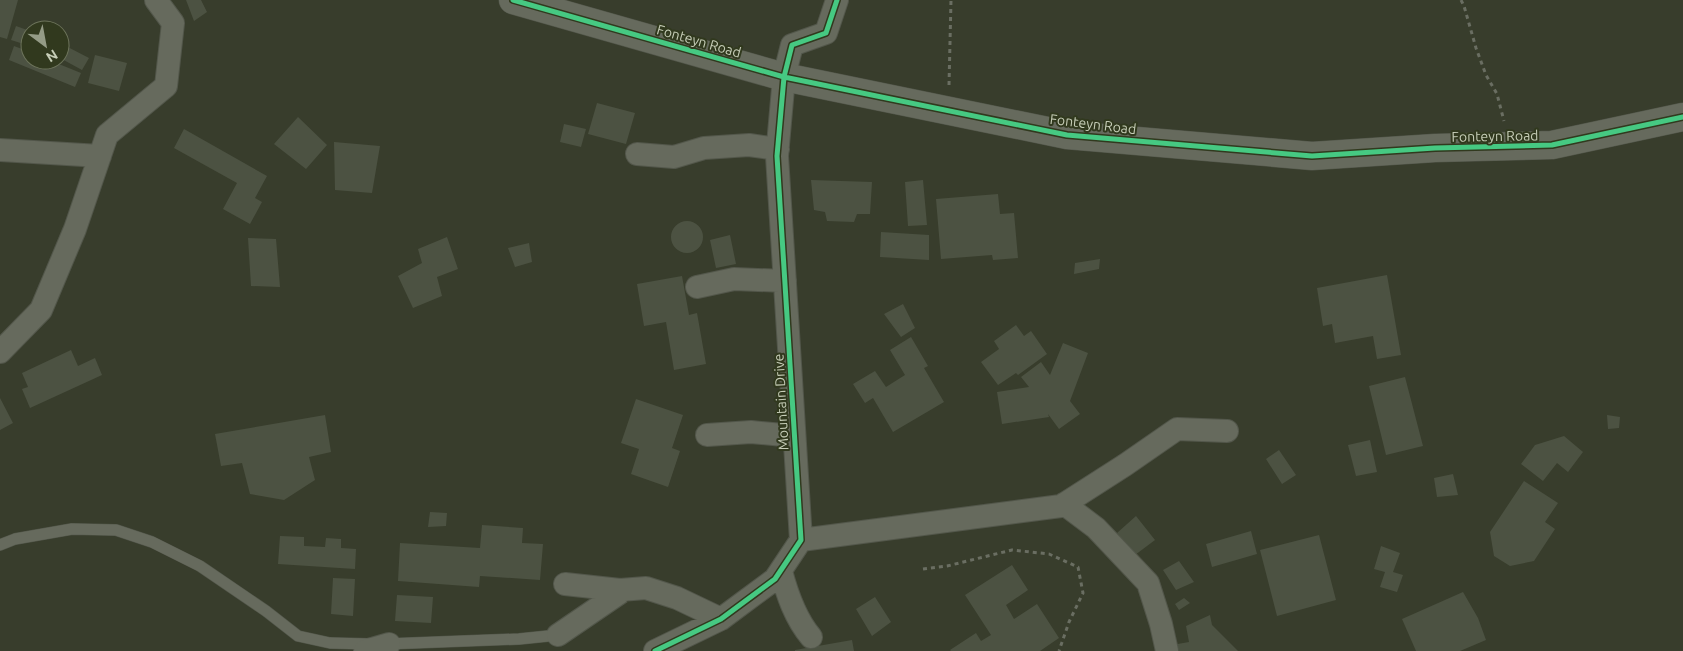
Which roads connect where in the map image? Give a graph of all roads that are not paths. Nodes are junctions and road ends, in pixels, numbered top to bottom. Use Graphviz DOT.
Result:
graph roads {
  1 [pos="156,0"];
  2 [pos="513,0"];
  3 [pos="837,0"];
  4 [pos="784,77"];
  5 [pos="1683,117"];
  6 [pos="778,149"];
  7 [pos="0,150"];
  8 [pos="637,154"];
  9 [pos="100,156"];
  10 [pos="785,281"];
  11 [pos="698,287"];
  12 [pos="0,352"];
  13 [pos="1227,431"];
  14 [pos="707,435"];
  15 [pos="794,436"];
  16 [pos="1064,504"];
  17 [pos="801,540"];
  18 [pos="0,544"];
  19 [pos="781,571"];
  20 [pos="565,584"];
  21 [pos="624,590"];
  22 [pos="721,619"];
  23 [pos="558,635"];
  24 [pos="811,637"];
  25 [pos="389,644"];
  26 [pos="365,651"];
  27 [pos="655,651"];
  28 [pos="1167,651"];
  1 -- 9 [label="street"];
  2 -- 4 [label="street, Fonteyn Road"];
  3 -- 4 [label="street, Mountain Drive"];
  4 -- 5 [label="street, Fonteyn Road"];
  4 -- 6 [label="street, Mountain Drive"];
  6 -- 8 [label="street"];
  6 -- 10 [label="street, Mountain Drive"];
  7 -- 9 [label="street"];
  9 -- 12 [label="street"];
  10 -- 11 [label="street"];
  10 -- 15 [label="street, Mountain Drive"];
  13 -- 16 [label="street"];
  14 -- 15 [label="street"];
  15 -- 17 [label="street, Mountain Drive"];
  16 -- 17 [label="street"];
  16 -- 28 [label="street"];
  17 -- 19 [label="street"];
  18 -- 25 [label="lane"];
  19 -- 22 [label="street"];
  19 -- 24 [label="street"];
  20 -- 21 [label="street"];
  21 -- 22 [label="street"];
  21 -- 23 [label="street"];
  22 -- 27 [label="street"];
  23 -- 25 [label="lane"];
  25 -- 26 [label="street"];
}
